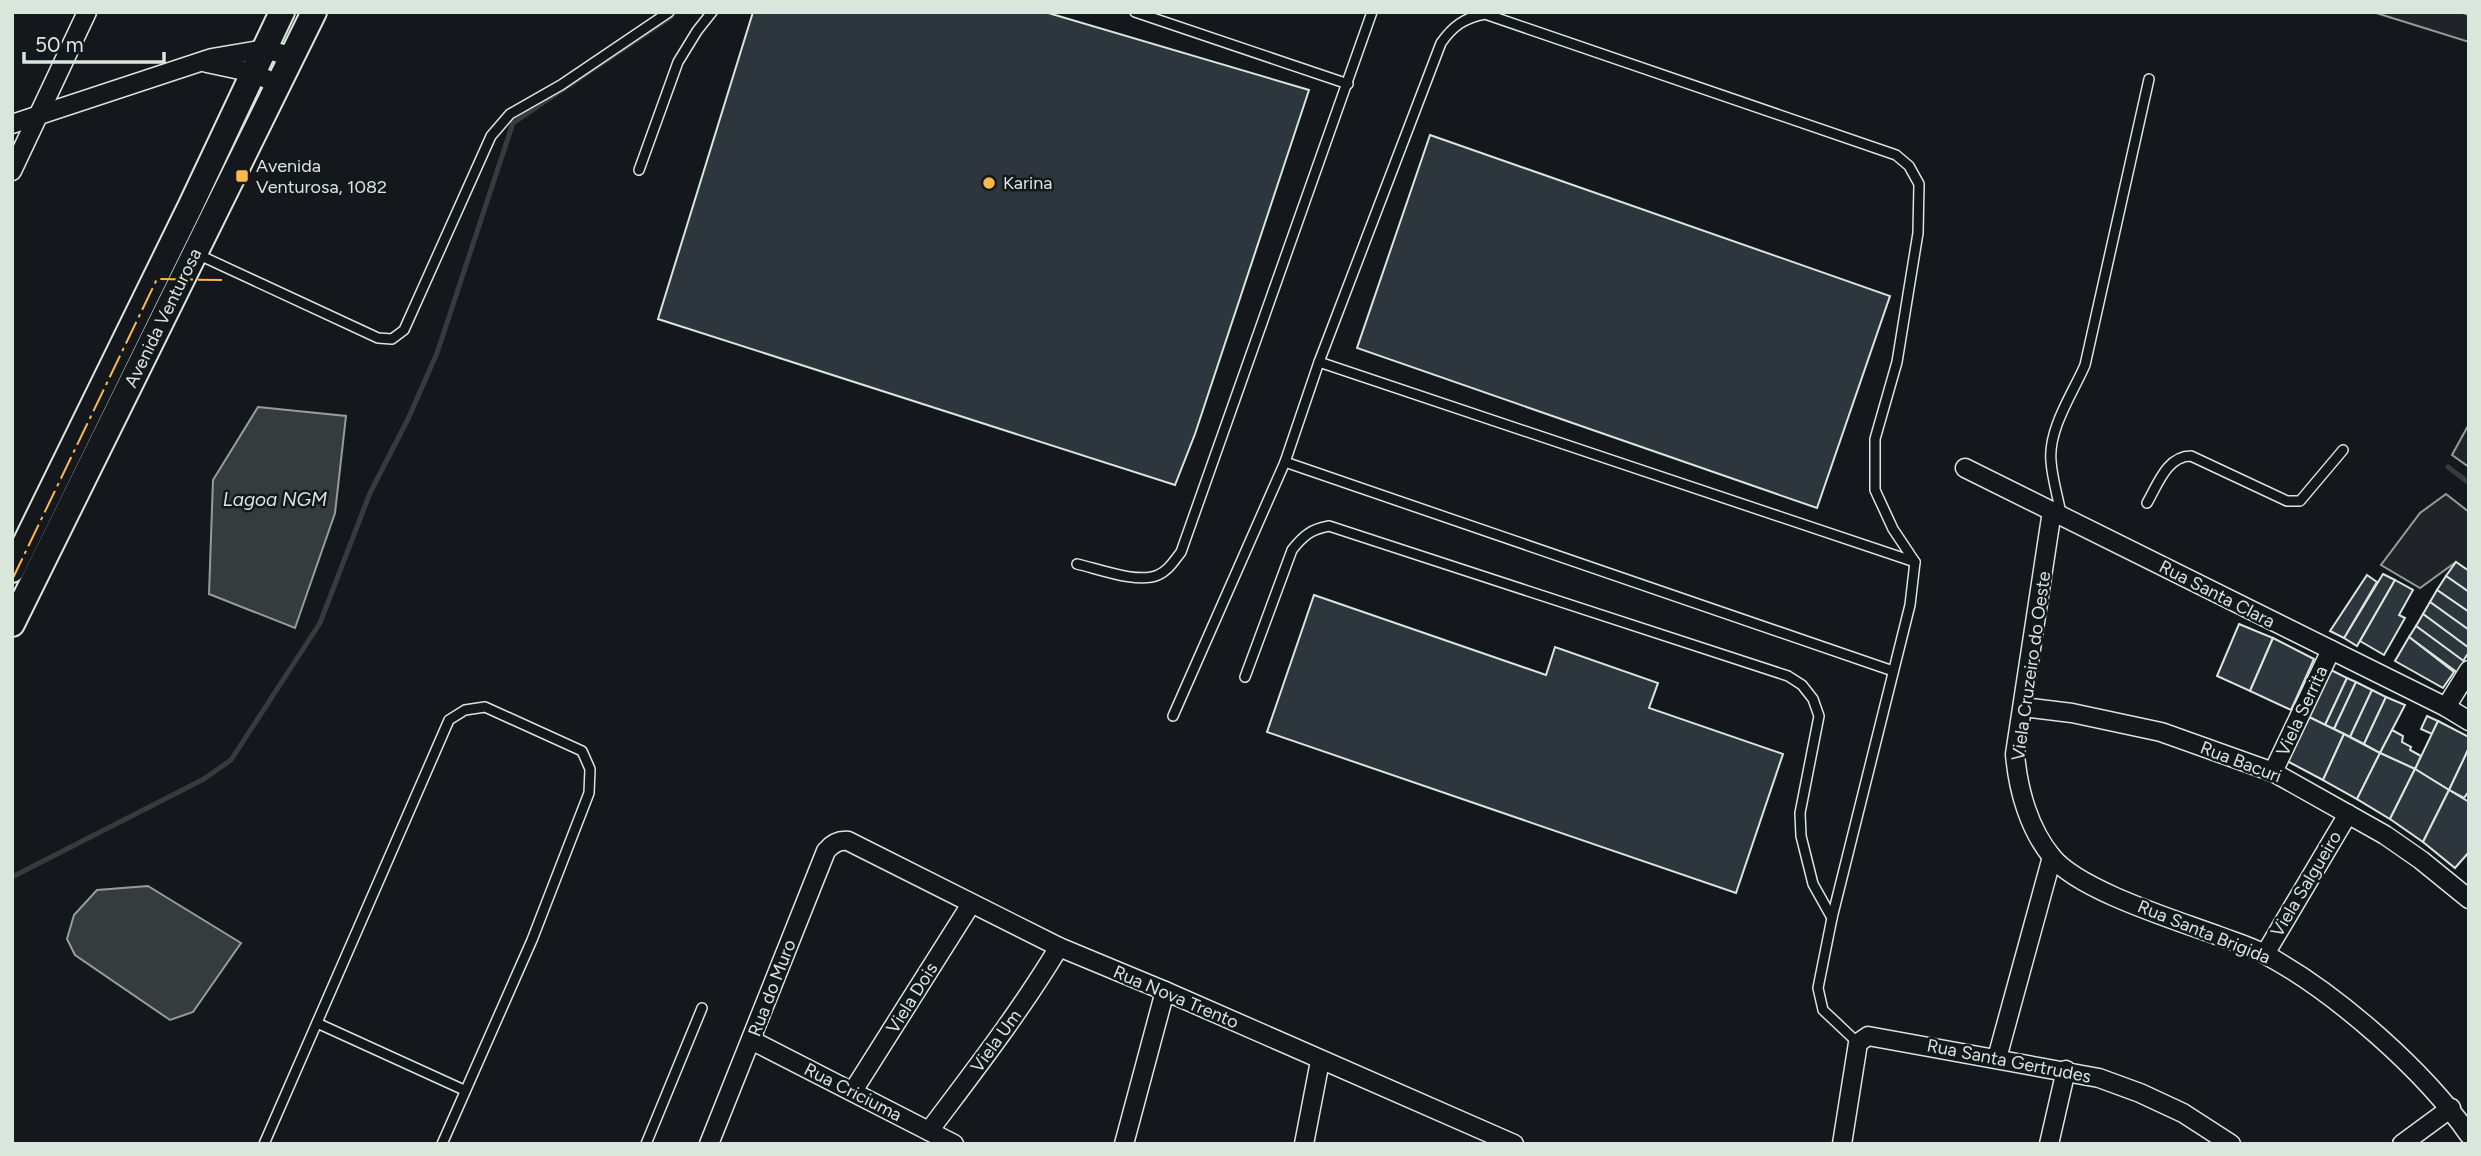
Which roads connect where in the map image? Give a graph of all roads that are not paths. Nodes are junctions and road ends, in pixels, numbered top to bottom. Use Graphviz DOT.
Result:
graph roads {
  1 [pos="87,12"];
  2 [pos="282,12"];
  3 [pos="314,12"];
  4 [pos="669,12"];
  5 [pos="712,12"];
  6 [pos="1135,12"];
  7 [pos="1372,12"];
  8 [pos="265,49"];
  9 [pos="293,57"];
  10 [pos="200,61"];
  11 [pos="254,73"];
  12 [pos="2149,79"];
  13 [pos="1348,84"];
  14 [pos="279,85"];
  15 [pos="40,114"];
  16 [pos="12,124"];
  17 [pos="639,170"];
  18 [pos="12,171"];
  19 [pos="196,253"];
  20 [pos="1319,362"];
  21 [pos="2343,450"];
  22 [pos="1285,462"];
  23 [pos="1965,468"];
  24 [pos="2147,503"];
  25 [pos="2057,513"];
  26 [pos="1915,562"];
  27 [pos="1077,564"];
  28 [pos="12,570"];
  29 [pos="12,624"];
  30 [pos="2331,650"];
  31 [pos="2469,670"];
  32 [pos="1893,671"];
  33 [pos="1245,677"];
  34 [pos="2023,707"];
  35 [pos="2446,707"];
  36 [pos="1172,716"];
  37 [pos="2469,721"];
  38 [pos="2273,772"];
  39 [pos="2348,814"];
  40 [pos="842,841"];
  41 [pos="2052,857"];
  42 [pos="2469,899"];
  43 [pos="971,904"];
  44 [pos="1832,918"];
  45 [pos="1059,947"];
  46 [pos="2264,954"];
  47 [pos="1165,991"];
  48 [pos="702,1008"];
  49 [pos="317,1023"];
  50 [pos="751,1040"];
  51 [pos="1858,1043"];
  52 [pos="1997,1058"];
  53 [pos="1320,1061"];
  54 [pos="2066,1070"];
  55 [pos="464,1090"];
  56 [pos="853,1091"];
  57 [pos="2451,1108"];
  58 [pos="929,1131"];
  59 [pos="2469,1135"];
  60 [pos="1479,1136"];
  61 [pos="264,1144"];
  62 [pos="442,1144"];
  63 [pos="646,1144"];
  64 [pos="709,1144"];
  65 [pos="954,1144"];
  66 [pos="1124,1144"];
  67 [pos="1304,1144"];
  68 [pos="1514,1144"];
  69 [pos="1842,1144"];
  70 [pos="2049,1144"];
  71 [pos="2231,1144"];
  72 [pos="2402,1144"];
  1 -- 15 [label="street"];
  2 -- 8 [label="street, Avenida Venturosa"];
  3 -- 9 [label="street, Avenida Venturosa"];
  4 -- 19 [label="lane"];
  5 -- 17 [label="lane"];
  6 -- 13 [label="lane"];
  7 -- 13 [label="lane"];
  8 -- 9 [label="street"];
  8 -- 10 [label="street"];
  8 -- 11 [label="street, Avenida Venturosa"];
  9 -- 14 [label="street, Avenida Venturosa"];
  10 -- 11 [label="street"];
  10 -- 15 [label="street"];
  11 -- 14 [label="street"];
  11 -- 28 [label="street, Avenida Venturosa"];
  12 -- 25 [label="lane"];
  13 -- 27 [label="lane"];
  14 -- 19 [label="street, Avenida Venturosa"];
  15 -- 16 [label="street"];
  15 -- 18 [label="street"];
  19 -- 29 [label="street, Avenida Venturosa"];
  20 -- 22 [label="lane"];
  20 -- 26 [label="lane"];
  20 -- 26 [label="lane"];
  21 -- 24 [label="lane"];
  22 -- 32 [label="lane"];
  22 -- 36 [label="lane"];
  23 -- 25 [label="street, Rua Santa Clara"];
  25 -- 30 [label="street, Rua Santa Clara"];
  25 -- 34 [label="street, Viela Cruzeiro do Oeste"];
  26 -- 32 [label="lane"];
  30 -- 35 [label="street, Rua Santa Clara"];
  30 -- 38 [label="street, Viela Serrita"];
  31 -- 35 [label="street"];
  32 -- 44 [label="lane"];
  33 -- 44 [label="lane"];
  34 -- 38 [label="street, Rua Bacuri"];
  34 -- 41 [label="street, Viela Cruzeiro do Oeste"];
  35 -- 37 [label="street, Rua Santa Clara"];
  38 -- 39 [label="street, Rua Bacuri"];
  39 -- 42 [label="street, Rua Bacuri"];
  39 -- 46 [label="street, Viela Salgueiro"];
  40 -- 43 [label="street, Rua Nova Trento"];
  40 -- 50 [label="street, Rua do Muro"];
  41 -- 46 [label="street, Rua Santa Brigida"];
  41 -- 52 [label="street"];
  43 -- 45 [label="street, Rua Nova Trento"];
  43 -- 56 [label="street, Viela Dois"];
  44 -- 51 [label="lane"];
  45 -- 47 [label="street, Rua Nova Trento"];
  45 -- 58 [label="street, Viela Um"];
  46 -- 57 [label="street, Rua Santa Brigida"];
  47 -- 53 [label="street, Rua Nova Trento"];
  47 -- 66 [label="street"];
  48 -- 63 [label="lane"];
  49 -- 55 [label="lane"];
  49 -- 55 [label="lane"];
  49 -- 61 [label="lane"];
  50 -- 56 [label="street, Rua Criciuma"];
  50 -- 64 [label="street, Rua do Muro"];
  51 -- 52 [label="street, Rua Santa Gertrudes"];
  51 -- 69 [label="street"];
  52 -- 54 [label="street, Rua Santa Gertrudes"];
  53 -- 60 [label="street, Rua Nova Trento"];
  53 -- 67 [label="street"];
  54 -- 70 [label="street"];
  54 -- 71 [label="street, Rua Santa Gertrudes"];
  55 -- 62 [label="lane"];
  56 -- 58 [label="street, Rua Criciuma"];
  57 -- 59 [label="street, Rua Santa Brigida"];
  57 -- 72 [label="street"];
  58 -- 65 [label="street, Rua Criciuma"];
  60 -- 68 [label="street, Rua Nova Trento"];
}
